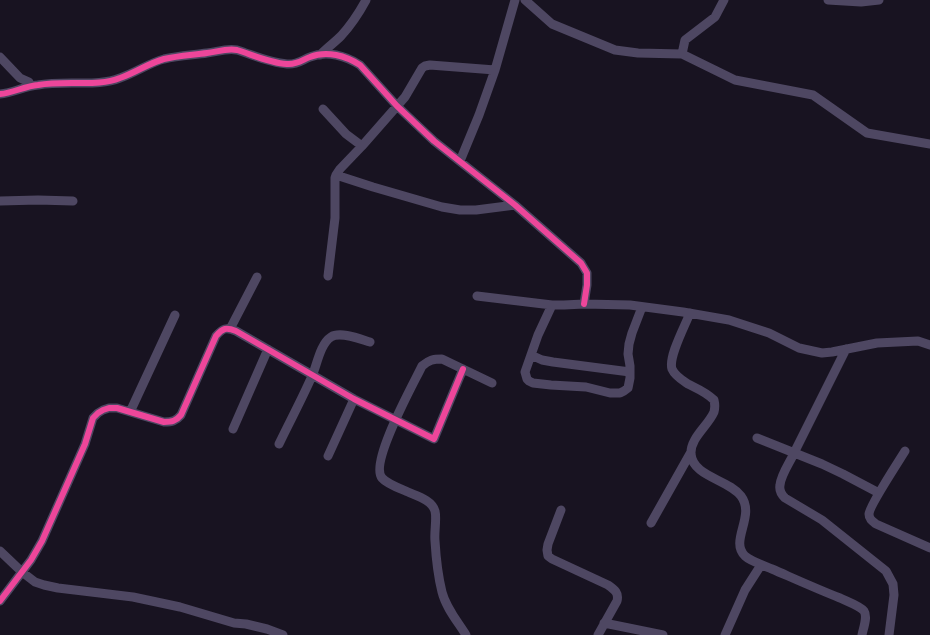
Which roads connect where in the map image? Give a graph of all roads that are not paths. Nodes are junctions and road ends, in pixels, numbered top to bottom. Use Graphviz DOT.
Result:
graph roads {
  1 [pos="366,0"];
  2 [pos="515,0"];
  3 [pos="525,0"];
  4 [pos="724,0"];
  5 [pos="828,0"];
  6 [pos="879,0"];
  7 [pos="682,54"];
  8 [pos="320,55"];
  9 [pos="0,57"];
  10 [pos="495,70"];
  11 [pos="29,82"];
  12 [pos="0,94"];
  13 [pos="397,106"];
  14 [pos="323,109"];
  15 [pos="930,144"];
  16 [pos="362,146"];
  17 [pos="460,161"];
  18 [pos="336,175"];
  19 [pos="0,201"];
  20 [pos="74,201"];
  21 [pos="515,205"];
  22 [pos="328,276"];
  23 [pos="256,277"];
  24 [pos="477,296"];
  25 [pos="584,304"];
  26 [pos="552,305"];
  27 [pos="642,307"];
  28 [pos="690,313"];
  29 [pos="175,315"];
  30 [pos="230,329"];
  31 [pos="370,342"];
  32 [pos="930,345"];
  33 [pos="268,349"];
  34 [pos="846,349"];
  35 [pos="531,355"];
  36 [pos="463,369"];
  37 [pos="630,372"];
  38 [pos="313,375"];
  39 [pos="492,383"];
  40 [pos="354,399"];
  41 [pos="130,412"];
  42 [pos="395,420"];
  43 [pos="233,429"];
  44 [pos="757,438"];
  45 [pos="279,444"];
  46 [pos="905,451"];
  47 [pos="691,452"];
  48 [pos="794,454"];
  49 [pos="328,456"];
  50 [pos="879,493"];
  51 [pos="561,510"];
  52 [pos="651,523"];
  53 [pos="930,548"];
  54 [pos="0,551"];
  55 [pos="761,565"];
  56 [pos="22,572"];
  57 [pos="0,601"];
  58 [pos="604,623"];
  59 [pos="283,635"];
  60 [pos="466,635"];
  61 [pos="598,635"];
  62 [pos="664,635"];
  63 [pos="725,635"];
  64 [pos="862,635"];
  65 [pos="889,635"];
  1 -- 8 [label="street"];
  2 -- 10 [label="street"];
  3 -- 7 [label="street"];
  4 -- 7 [label="street"];
  5 -- 6 [label="street"];
  7 -- 15 [label="street"];
  8 -- 12 [label="street"];
  8 -- 13 [label="street"];
  9 -- 11 [label="street"];
  10 -- 13 [label="street"];
  10 -- 17 [label="street"];
  13 -- 16 [label="street"];
  13 -- 17 [label="street"];
  14 -- 16 [label="street"];
  16 -- 18 [label="street"];
  17 -- 21 [label="street"];
  18 -- 21 [label="street"];
  18 -- 22 [label="street"];
  19 -- 20 [label="street"];
  21 -- 25 [label="street"];
  23 -- 30 [label="street"];
  24 -- 26 [label="street"];
  25 -- 26 [label="street"];
  25 -- 27 [label="street"];
  26 -- 35 [label="street"];
  27 -- 28 [label="street"];
  27 -- 37 [label="street"];
  28 -- 34 [label="street"];
  28 -- 47 [label="street"];
  29 -- 41 [label="street"];
  30 -- 33 [label="street"];
  30 -- 41 [label="street"];
  31 -- 38 [label="street"];
  32 -- 34 [label="street"];
  33 -- 38 [label="street"];
  33 -- 43 [label="street"];
  34 -- 48 [label="street"];
  35 -- 37 [label="street"];
  35 -- 37 [label="street"];
  36 -- 39 [label="street"];
  36 -- 42 [label="street"];
  36 -- 42 [label="street"];
  38 -- 40 [label="street"];
  38 -- 45 [label="street"];
  40 -- 42 [label="street"];
  40 -- 49 [label="street"];
  41 -- 56 [label="street"];
  42 -- 60 [label="street"];
  44 -- 48 [label="street"];
  46 -- 50 [label="street"];
  47 -- 52 [label="street"];
  47 -- 55 [label="street"];
  48 -- 50 [label="street"];
  48 -- 65 [label="street"];
  50 -- 53 [label="street"];
  51 -- 58 [label="street"];
  54 -- 56 [label="street"];
  55 -- 63 [label="street"];
  55 -- 64 [label="street"];
  56 -- 57 [label="street"];
  56 -- 59 [label="street"];
  58 -- 61 [label="street"];
  58 -- 62 [label="street"];
}
